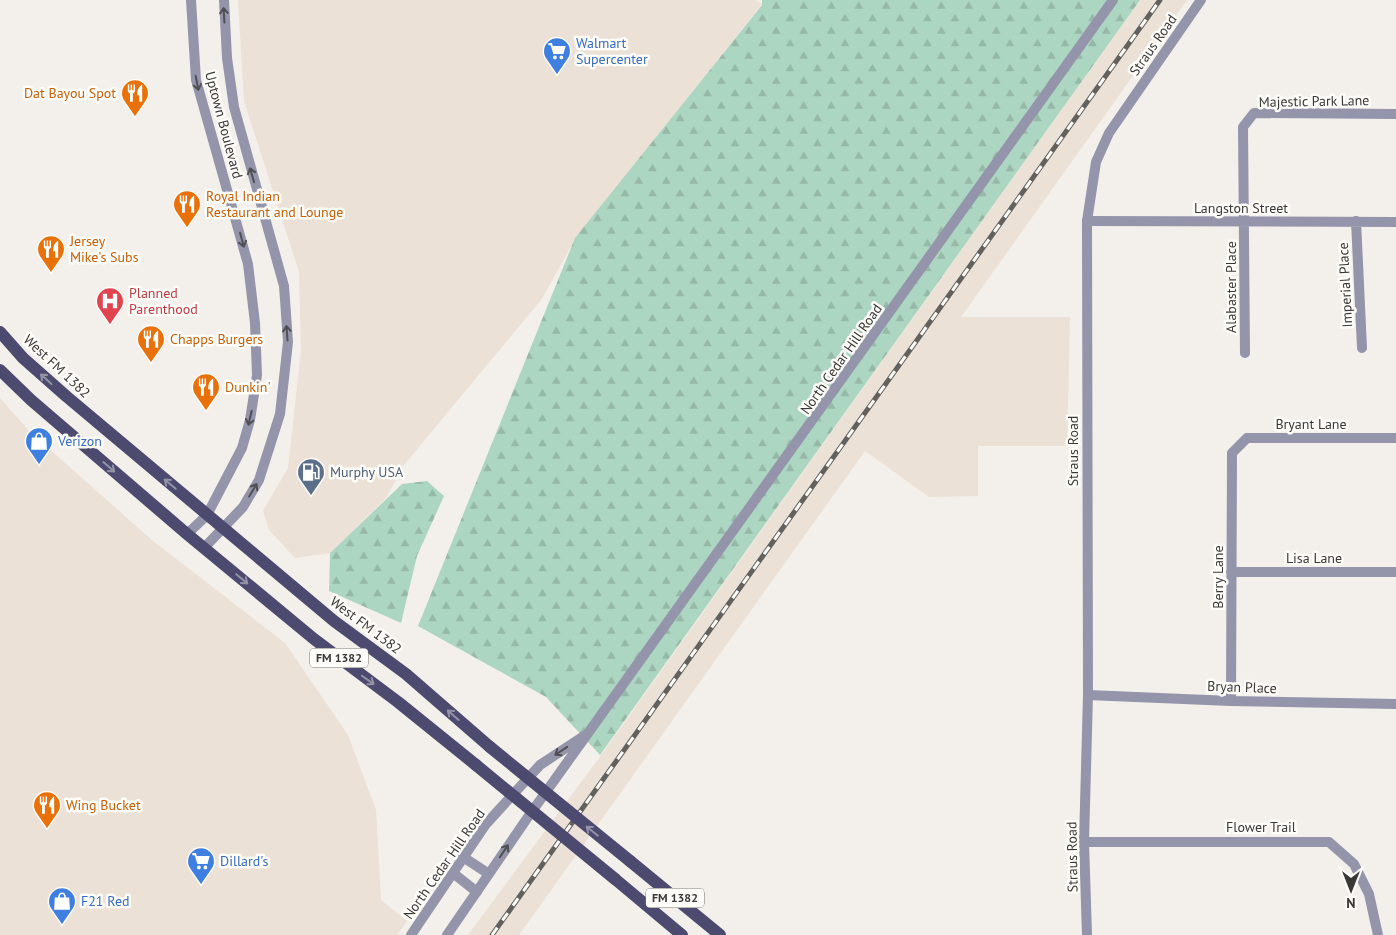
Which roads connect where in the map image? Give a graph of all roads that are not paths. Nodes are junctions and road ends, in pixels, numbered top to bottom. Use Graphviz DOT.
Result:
graph roads {
  1 [pos="191,0"];
  2 [pos="224,0"];
  3 [pos="1113,0"];
  4 [pos="1201,0"];
  5 [pos="1396,114"];
  6 [pos="1244,221"];
  7 [pos="1356,221"];
  8 [pos="1087,222"];
  9 [pos="1396,222"];
  10 [pos="0,332"];
  11 [pos="1362,348"];
  12 [pos="1245,353"];
  13 [pos="0,370"];
  14 [pos="1396,438"];
  15 [pos="1232,453"];
  16 [pos="207,515"];
  17 [pos="223,528"];
  18 [pos="187,534"];
  19 [pos="204,548"];
  20 [pos="1231,572"];
  21 [pos="1396,572"];
  22 [pos="1088,695"];
  23 [pos="1231,701"];
  24 [pos="1396,704"];
  25 [pos="590,732"];
  26 [pos="1084,842"];
  27 [pos="463,857"];
  28 [pos="452,873"];
  29 [pos="489,874"];
  30 [pos="476,892"];
  31 [pos="411,935"];
  32 [pos="447,935"];
  33 [pos="682,935"];
  34 [pos="720,935"];
  35 [pos="1087,935"];
  36 [pos="1378,935"];
  1 -- 16 [label="street, Uptown Boulevard, one-way"];
  17 -- 2 [label="street, Uptown Boulevard, one-way"];
  3 -- 25 [label="street, North Cedar Hill Road"];
  4 -- 8 [label="street, Straus Road"];
  5 -- 6 [label="street, Majestic Park Lane"];
  6 -- 7 [label="street, Langston Street"];
  6 -- 8 [label="street, Langston Street"];
  6 -- 12 [label="street, Alabaster Place"];
  7 -- 9 [label="street, Langston Street"];
  7 -- 11 [label="street, Imperial Place"];
  8 -- 22 [label="street, Straus Road"];
  16 -- 10 [label="main road, West FM 1382 / FM 1382, one-way"];
  13 -- 18 [label="main road, FM 1382, one-way"];
  14 -- 15 [label="street, Bryant Lane"];
  15 -- 20 [label="street, Berry Lane"];
  16 -- 17 [label="main road, West FM 1382 / FM 1382"];
  16 -- 18 [label="street, Uptown Boulevard"];
  17 -- 19 [label="street, Uptown Boulevard"];
  34 -- 17 [label="main road, West FM 1382 / FM 1382, one-way, bridge"];
  18 -- 19 [label="main road, FM 1382"];
  19 -- 33 [label="main road, FM 1382, one-way, bridge"];
  20 -- 21 [label="street, Lisa Lane"];
  20 -- 23 [label="street, Berry Lane"];
  22 -- 23 [label="street, Bryan Place"];
  22 -- 26 [label="street, Straus Road"];
  23 -- 24 [label="street, Bryan Place"];
  25 -- 27 [label="street, North Cedar Hill Road, one-way"];
  29 -- 25 [label="street, North Cedar Hill Road, one-way"];
  26 -- 35 [label="street, Straus Road"];
  26 -- 36 [label="street, Flower Trail"];
  27 -- 28 [label="street, North Cedar Hill Road"];
  27 -- 29 [label="street"];
  28 -- 30 [label="street"];
  28 -- 31 [label="street, North Cedar Hill Road"];
  29 -- 30 [label="street, North Cedar Hill Road"];
  30 -- 32 [label="street, North Cedar Hill Road"];
}
